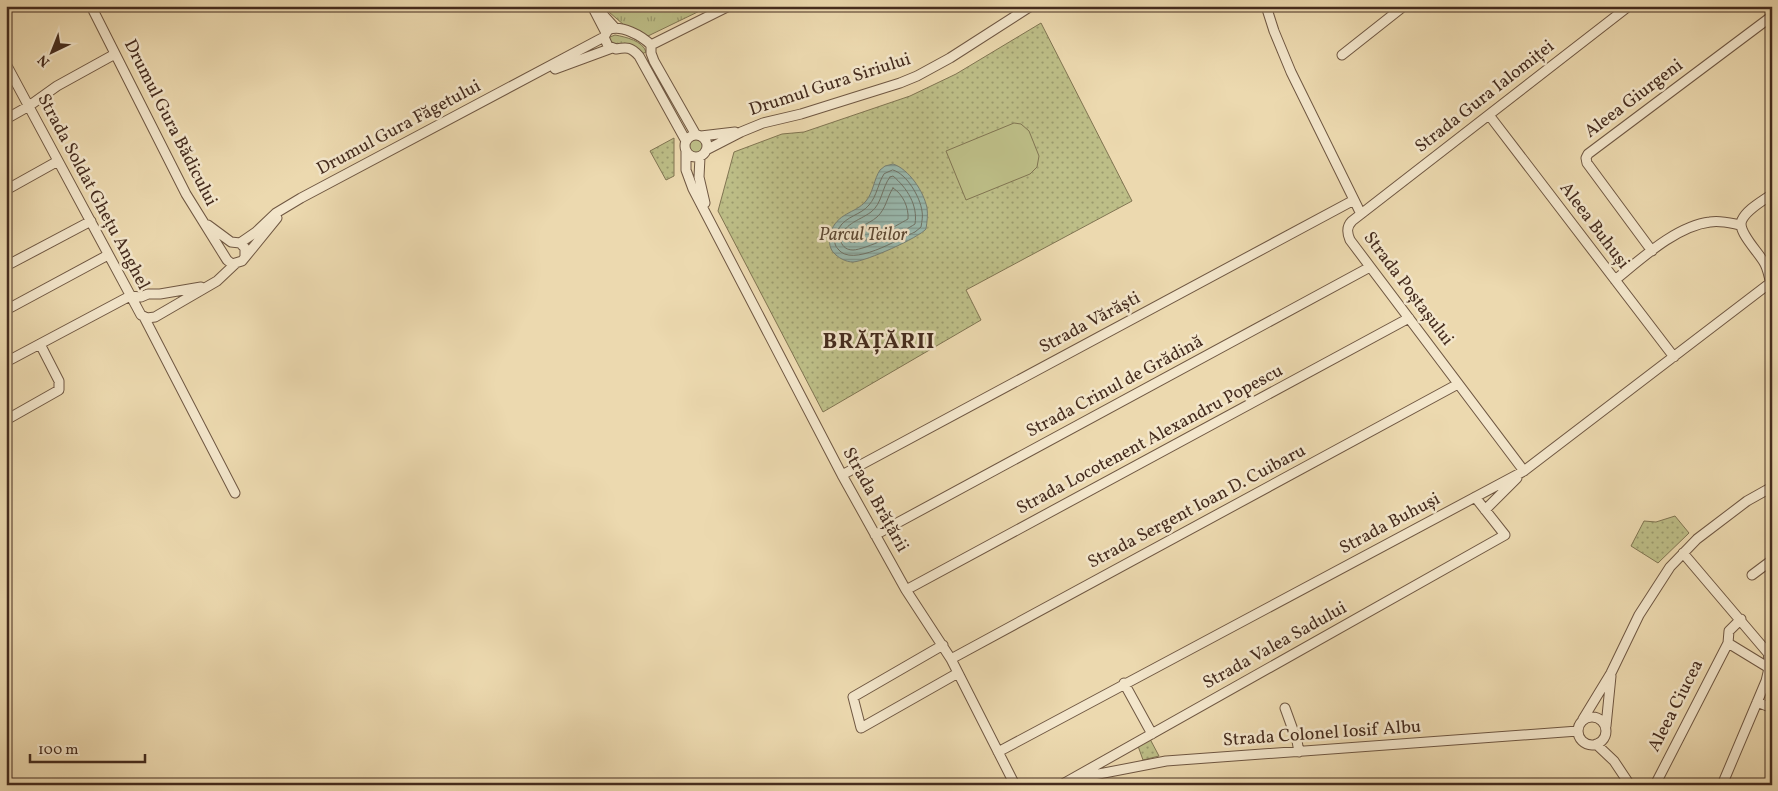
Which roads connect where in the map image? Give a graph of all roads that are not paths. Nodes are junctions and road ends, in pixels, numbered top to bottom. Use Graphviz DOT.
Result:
graph roads {
  1 [pos="91,6"];
  2 [pos="594,6"];
  3 [pos="729,6"];
  4 [pos="1031,6"];
  5 [pos="1266,6"];
  6 [pos="1404,6"];
  7 [pos="1629,6"];
  8 [pos="1772,16"];
  9 [pos="615,28"];
  10 [pos="605,35"];
  11 [pos="612,48"];
  12 [pos="651,49"];
  13 [pos="115,54"];
  14 [pos="1342,55"];
  15 [pos="639,56"];
  16 [pos="6,64"];
  17 [pos="527,79"];
  18 [pos="29,106"];
  19 [pos="1489,115"];
  20 [pos="6,118"];
  21 [pos="741,132"];
  22 [pos="698,136"];
  23 [pos="686,141"];
  24 [pos="686,152"];
  25 [pos="703,153"];
  26 [pos="58,161"];
  27 [pos="6,190"];
  28 [pos="1772,194"];
  29 [pos="1354,200"];
  30 [pos="287,206"];
  31 [pos="1361,214"];
  32 [pos="91,221"];
  33 [pos="204,222"];
  34 [pos="1740,225"];
  35 [pos="713,227"];
  36 [pos="236,242"];
  37 [pos="1652,252"];
  38 [pos="108,255"];
  39 [pos="246,256"];
  40 [pos="229,259"];
  41 [pos="6,266"];
  42 [pos="1370,267"];
  43 [pos="1615,280"];
  44 [pos="207,286"];
  45 [pos="1771,287"];
  46 [pos="152,295"];
  47 [pos="130,296"];
  48 [pos="141,297"];
  49 [pos="137,308"];
  50 [pos="6,310"];
  51 [pos="158,314"];
  52 [pos="144,317"];
  53 [pos="1409,318"];
  54 [pos="40,344"];
  55 [pos="1674,357"];
  56 [pos="6,362"];
  57 [pos="1458,384"];
  58 [pos="6,420"];
  59 [pos="1524,471"];
  60 [pos="842,475"];
  61 [pos="1772,486"];
  62 [pos="235,493"];
  63 [pos="1475,497"];
  64 [pos="1485,510"];
  65 [pos="875,535"];
  66 [pos="1683,553"];
  67 [pos="1772,560"];
  68 [pos="1752,575"];
  69 [pos="906,590"];
  70 [pos="1741,619"];
  71 [pos="1728,643"];
  72 [pos="943,645"];
  73 [pos="951,659"];
  74 [pos="1769,668"];
  75 [pos="958,673"];
  76 [pos="1611,673"];
  77 [pos="1124,683"];
  78 [pos="1757,702"];
  79 [pos="1285,708"];
  80 [pos="1772,708"];
  81 [pos="1584,719"];
  82 [pos="1606,726"];
  83 [pos="1578,731"];
  84 [pos="1152,734"];
  85 [pos="1605,737"];
  86 [pos="1596,744"];
  87 [pos="998,752"];
  88 [pos="1299,752"];
  89 [pos="1614,761"];
  90 [pos="1070,780"];
  91 [pos="1015,785"];
  92 [pos="1060,785"];
  93 [pos="1630,785"];
  94 [pos="1654,785"];
  95 [pos="1722,785"];
  1 -- 13 [label="street, Drumul Gura Bădicului"];
  2 -- 9 [label="street"];
  2 -- 10 [label="street"];
  3 -- 12 [label="street"];
  4 -- 21 [label="street, Drumul Gura Siriului"];
  5 -- 29 [label="street, Strada Poștașului"];
  6 -- 14 [label="street"];
  7 -- 19 [label="street, Strada Gura Ialomiței"];
  8 -- 37 [label="street, Aleea Giurgeni"];
  9 -- 10 [label="street, Drumul Gura Făgetului"];
  9 -- 12 [label="street"];
  10 -- 11 [label="street"];
  10 -- 17 [label="street, Drumul Gura Făgetului"];
  11 -- 15 [label="street"];
  11 -- 17 [label="street, Drumul Gura Făgetului"];
  12 -- 15 [label="street"];
  12 -- 22 [label="street"];
  13 -- 18 [label="street"];
  13 -- 33 [label="street, Drumul Gura Bădicului"];
  15 -- 23 [label="street"];
  16 -- 18 [label="street, Strada Soldat Ghețu Anghel"];
  17 -- 30 [label="street, Drumul Gura Făgetului"];
  18 -- 20 [label="street"];
  18 -- 26 [label="street, Strada Soldat Ghețu Anghel"];
  19 -- 31 [label="street, Strada Gura Ialomiței"];
  19 -- 43 [label="street, Aleea Buhuși"];
  21 -- 22 [label="street, Drumul Gura Siriului"];
  21 -- 25 [label="street, Drumul Gura Siriului"];
  22 -- 23 [label="street"];
  22 -- 25 [label="street"];
  23 -- 24 [label="street"];
  24 -- 25 [label="street"];
  24 -- 35 [label="street, Strada Brățării"];
  25 -- 35 [label="street, Strada Brățării"];
  26 -- 27 [label="street"];
  26 -- 32 [label="street, Strada Soldat Ghețu Anghel"];
  28 -- 34 [label="street"];
  29 -- 31 [label="street, Strada Poștașului"];
  29 -- 60 [label="street, Strada Vărăști"];
  30 -- 36 [label="street, Drumul Gura Făgetului"];
  30 -- 39 [label="street, Drumul Gura Făgetului"];
  31 -- 42 [label="street, Strada Poștașului"];
  32 -- 38 [label="street, Strada Soldat Ghețu Anghel"];
  32 -- 41 [label="street"];
  33 -- 36 [label="street"];
  33 -- 40 [label="street, Drumul Gura Bădicului"];
  34 -- 37 [label="street"];
  34 -- 45 [label="street"];
  35 -- 60 [label="street, Strada Brățării"];
  36 -- 39 [label="street"];
  36 -- 40 [label="street"];
  37 -- 43 [label="street"];
  38 -- 47 [label="street, Strada Soldat Ghețu Anghel"];
  38 -- 50 [label="street"];
  39 -- 40 [label="street"];
  40 -- 44 [label="street"];
  42 -- 53 [label="street, Strada Poștașului"];
  42 -- 65 [label="street, Strada Crinul de Grădină"];
  43 -- 55 [label="street, Aleea Buhuși"];
  44 -- 46 [label="street"];
  44 -- 51 [label="street"];
  45 -- 55 [label="street, Strada Buhuși"];
  46 -- 48 [label="street"];
  46 -- 51 [label="street"];
  47 -- 48 [label="street"];
  47 -- 49 [label="street, Strada Soldat Ghețu Anghel"];
  47 -- 54 [label="street"];
  48 -- 49 [label="street"];
  49 -- 52 [label="street"];
  51 -- 52 [label="street"];
  52 -- 62 [label="street, Strada Soldat Ghețu Anghel"];
  53 -- 57 [label="street, Strada Poștașului"];
  53 -- 69 [label="street, Strada Locotenent Alexandru Popescu"];
  54 -- 56 [label="street"];
  54 -- 58 [label="street"];
  55 -- 59 [label="street, Strada Buhuși"];
  57 -- 59 [label="street, Strada Poștașului"];
  57 -- 73 [label="street, Strada Sergent Ioan D. Cuibaru"];
  59 -- 63 [label="street, Strada Buhuși"];
  59 -- 64 [label="street"];
  60 -- 65 [label="street, Strada Brățării"];
  61 -- 66 [label="street"];
  63 -- 64 [label="street"];
  63 -- 77 [label="street, Strada Buhuși"];
  64 -- 84 [label="street, Strada Valea Sadului"];
  65 -- 69 [label="street, Strada Brățării"];
  66 -- 70 [label="street"];
  66 -- 76 [label="street"];
  67 -- 68 [label="street"];
  69 -- 72 [label="street, Strada Brățării"];
  70 -- 71 [label="street, Aleea Ciucea"];
  70 -- 74 [label="street"];
  71 -- 74 [label="street"];
  71 -- 94 [label="street, Aleea Ciucea"];
  72 -- 73 [label="street, Strada Brățării"];
  72 -- 75 [label="street"];
  73 -- 75 [label="street, Strada Brățării"];
  74 -- 78 [label="street"];
  75 -- 87 [label="street, Strada Brățării"];
  76 -- 81 [label="street"];
  76 -- 82 [label="street"];
  77 -- 84 [label="street"];
  77 -- 87 [label="street, Strada Buhuși"];
  78 -- 80 [label="street"];
  78 -- 95 [label="street"];
  79 -- 88 [label="street"];
  81 -- 82 [label="street"];
  81 -- 83 [label="street"];
  82 -- 85 [label="street"];
  83 -- 86 [label="street"];
  83 -- 88 [label="street, Strada Colonel Iosif Albu"];
  84 -- 90 [label="street, Strada Valea Sadului"];
  85 -- 86 [label="street"];
  85 -- 89 [label="street"];
  86 -- 89 [label="street"];
  87 -- 91 [label="street, Strada Brățării"];
  88 -- 90 [label="street, Strada Colonel Iosif Albu"];
  89 -- 93 [label="street"];
  90 -- 92 [label="street, Strada Valea Sadului"];
}
